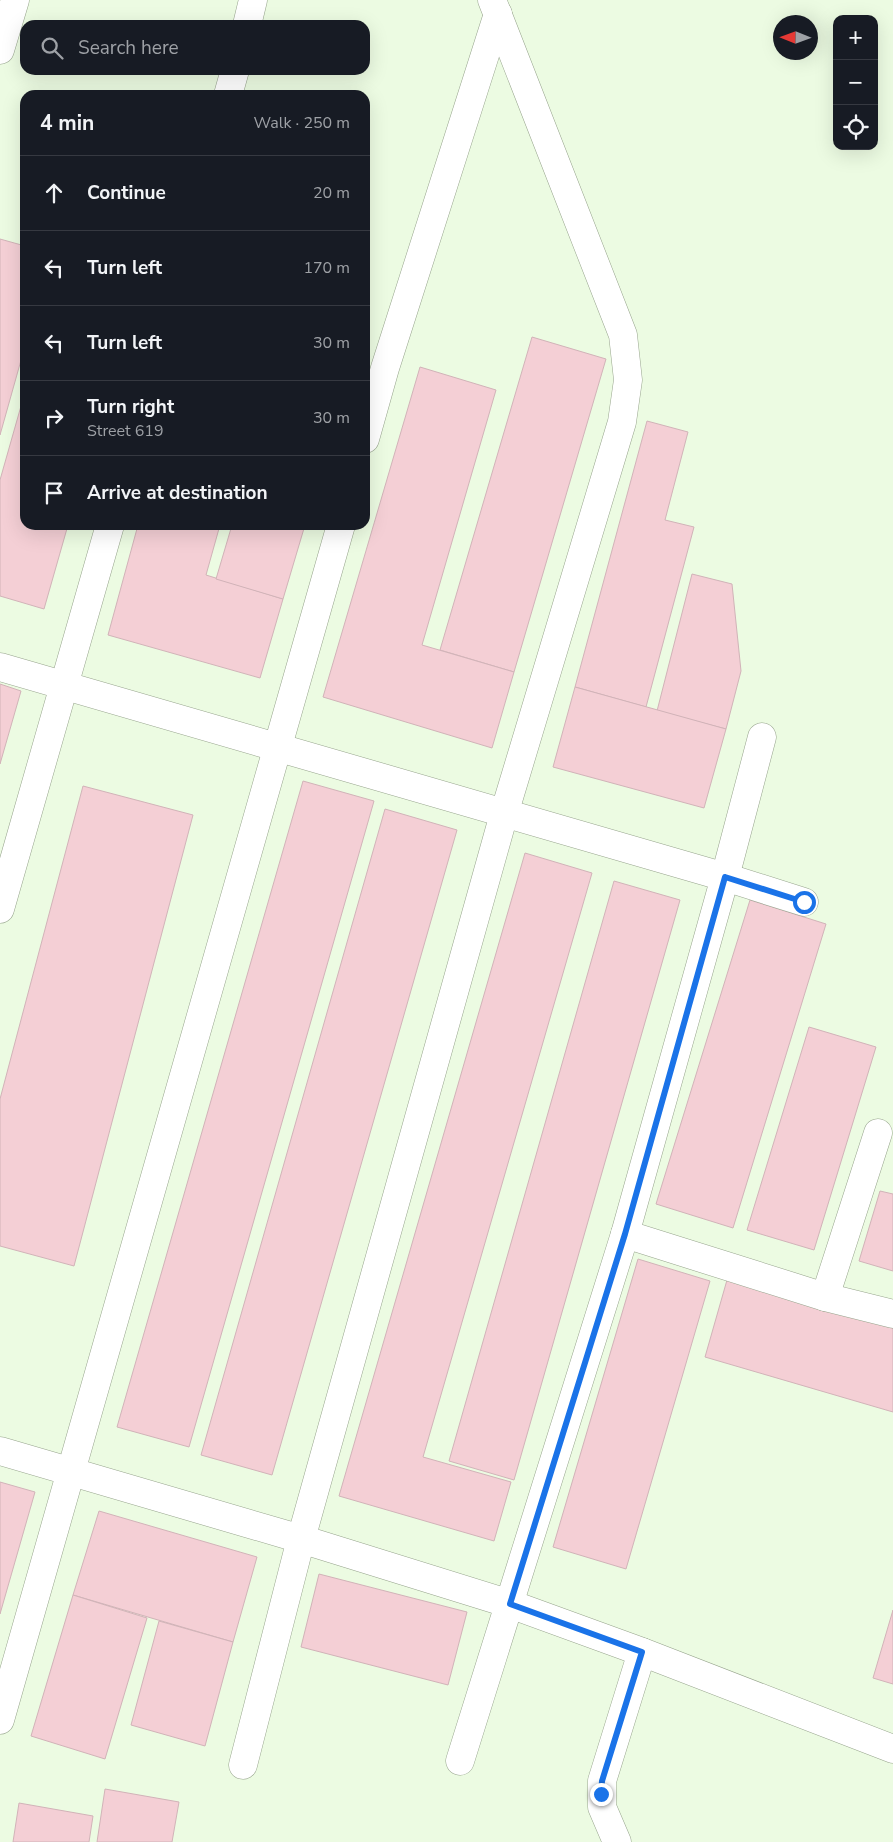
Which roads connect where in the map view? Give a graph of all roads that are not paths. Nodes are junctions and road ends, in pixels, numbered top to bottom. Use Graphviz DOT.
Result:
graph roads {
  1 [pos="15,0"];
  2 [pos="253,0"];
  3 [pos="495,7"];
  4 [pos="248,20"];
  5 [pos="0,50"];
  6 [pos="234,75"];
  7 [pos="229,90"];
  8 [pos="370,421"];
  9 [pos="109,530"];
  10 [pos="340,530"];
  11 [pos="0,667"];
  12 [pos="64,685"];
  13 [pos="762,737"];
  14 [pos="277,747"];
  15 [pos="504,814"];
  16 [pos="725,877"];
  17 [pos="804,902"];
  18 [pos="0,909"];
  19 [pos="878,1133"];
  20 [pos="625,1234"];
  21 [pos="825,1297"];
  22 [pos="893,1314"];
  23 [pos="0,1451"];
  24 [pos="71,1471"];
  25 [pos="301,1539"];
  26 [pos="510,1604"];
  27 [pos="642,1652"];
  28 [pos="0,1720"];
  29 [pos="893,1749"];
  30 [pos="460,1761"];
  31 [pos="243,1765"];
  32 [pos="617,1842"];
  1 -- 5 [label="street"];
  2 -- 4 [label="street"];
  3 -- 8 [label="street"];
  3 -- 15 [label="street"];
  6 -- 7 [label="street"];
  9 -- 12 [label="street"];
  10 -- 14 [label="street"];
  11 -- 12 [label="street"];
  12 -- 14 [label="street"];
  12 -- 18 [label="street"];
  13 -- 16 [label="street"];
  14 -- 15 [label="street"];
  14 -- 24 [label="street"];
  15 -- 16 [label="street"];
  15 -- 25 [label="street"];
  16 -- 17 [label="street"];
  16 -- 20 [label="street"];
  19 -- 21 [label="street"];
  20 -- 21 [label="street"];
  20 -- 26 [label="street"];
  21 -- 22 [label="street"];
  23 -- 24 [label="street"];
  24 -- 25 [label="street"];
  24 -- 28 [label="street"];
  25 -- 26 [label="street"];
  25 -- 31 [label="street"];
  26 -- 27 [label="street"];
  26 -- 30 [label="street"];
  27 -- 29 [label="street"];
  27 -- 32 [label="street"];
}
